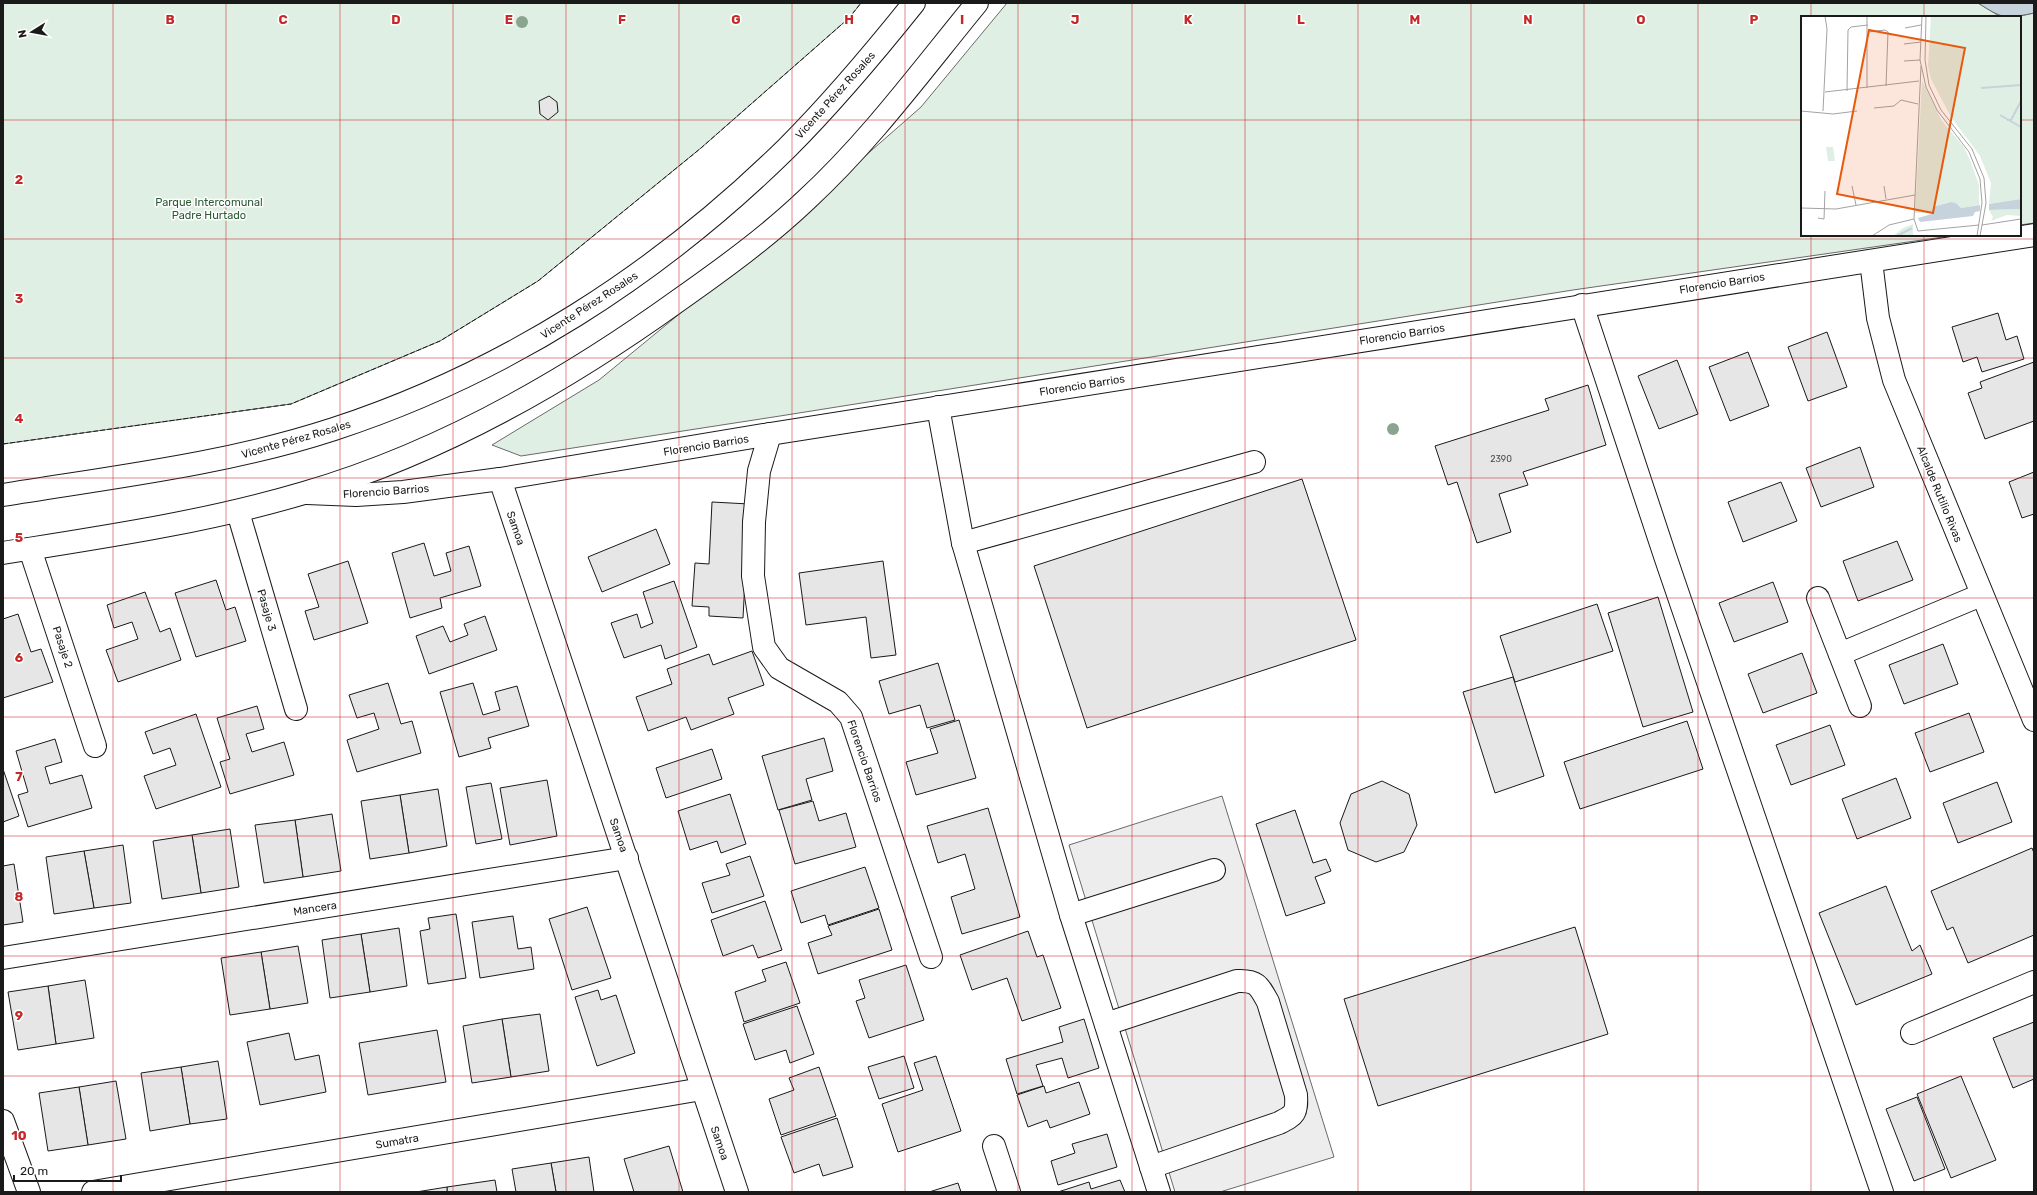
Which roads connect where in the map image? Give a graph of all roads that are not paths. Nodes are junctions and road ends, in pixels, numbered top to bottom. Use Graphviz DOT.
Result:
graph roads {
  1 [pos="914,3"];
  2 [pos="977,3"];
  3 [pos="2034,235"];
  4 [pos="1871,261"];
  5 [pos="1582,305"];
  6 [pos="938,408"];
  7 [pos="770,434"];
  8 [pos="1254,462"];
  9 [pos="500,479"];
  10 [pos="307,493"];
  11 [pos="3,495"];
  12 [pos="238,512"];
  13 [pos="963,543"];
  14 [pos="30,549"];
  15 [pos="3,553"];
  16 [pos="1982,595"];
  17 [pos="1818,598"];
  18 [pos="1840,654"];
  19 [pos="1860,706"];
  20 [pos="296,709"];
  21 [pos="2034,720"];
  22 [pos="96,746"];
  23 [pos="627,858"];
  24 [pos="1214,870"];
  25 [pos="1071,915"];
  26 [pos="931,957"];
  27 [pos="3,958"];
  28 [pos="2034,982"];
  29 [pos="1106,1024"];
  30 [pos="1912,1033"];
  31 [pos="702,1089"];
  32 [pos="3,1121"];
  33 [pos="994,1146"];
  34 [pos="1151,1166"];
  35 [pos="29,1192"];
  36 [pos="93,1192"];
  37 [pos="737,1192"];
  38 [pos="1009,1192"];
  39 [pos="1159,1192"];
  40 [pos="1882,1192"];
  1 -- 11 [label="street, Vicente Pérez Rosales"];
  2 -- 10 [label="street"];
  3 -- 4 [label="street, Florencio Barrios"];
  4 -- 5 [label="street, Florencio Barrios"];
  4 -- 16 [label="street, Alcalde Rutilio Rivas"];
  5 -- 6 [label="street, Florencio Barrios"];
  5 -- 40 [label="street"];
  6 -- 7 [label="street, Florencio Barrios"];
  6 -- 13 [label="street"];
  7 -- 9 [label="street, Florencio Barrios"];
  7 -- 26 [label="street, Florencio Barrios"];
  8 -- 13 [label="street"];
  9 -- 10 [label="street, Florencio Barrios"];
  9 -- 23 [label="street, Samoa"];
  10 -- 12 [label="street, Florencio Barrios"];
  12 -- 14 [label="street, Florencio Barrios"];
  12 -- 20 [label="street, Pasaje 3"];
  13 -- 25 [label="street"];
  14 -- 15 [label="street, Florencio Barrios"];
  14 -- 22 [label="street, Pasaje 2"];
  16 -- 18 [label="street"];
  16 -- 21 [label="street, Alcalde Rutilio Rivas"];
  17 -- 18 [label="street"];
  18 -- 19 [label="street"];
  23 -- 27 [label="street, Mancera"];
  23 -- 31 [label="street, Samoa"];
  24 -- 25 [label="street"];
  25 -- 29 [label="street"];
  28 -- 30 [label="street"];
  29 -- 34 [label="street"];
  29 -- 34 [label="street"];
  31 -- 36 [label="street, Sumatra"];
  31 -- 37 [label="street, Samoa"];
  32 -- 35 [label="street"];
  33 -- 38 [label="street"];
  34 -- 39 [label="street"];
}
